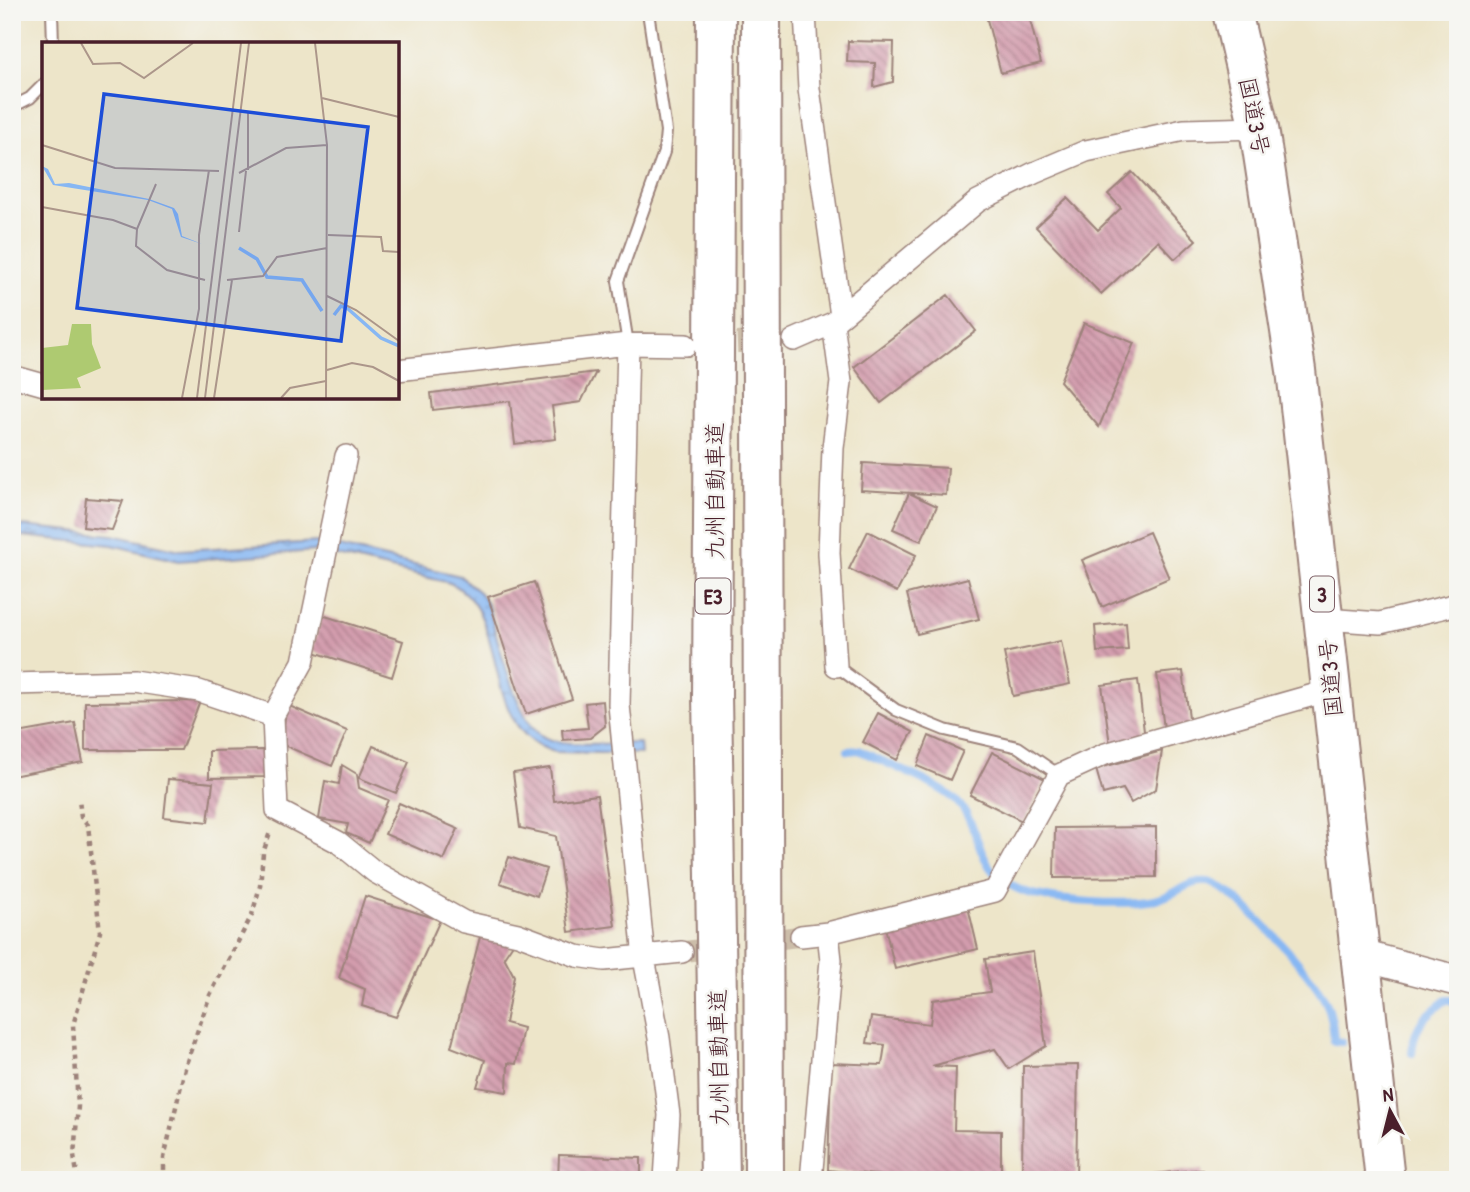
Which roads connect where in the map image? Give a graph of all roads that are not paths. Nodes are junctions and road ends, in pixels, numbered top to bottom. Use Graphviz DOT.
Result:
graph roads {
  1 [pos="52,12"];
  2 [pos="648,12"];
  3 [pos="716,12"];
  4 [pos="761,12"];
  5 [pos="805,12"];
  6 [pos="1232,12"];
  7 [pos="53,42"];
  8 [pos="42,85"];
  9 [pos="12,107"];
  10 [pos="1259,128"];
  11 [pos="837,320"];
  12 [pos="793,340"];
  13 [pos="628,344"];
  14 [pos="686,345"];
  15 [pos="399,370"];
  16 [pos="12,376"];
  17 [pos="42,384"];
  18 [pos="346,456"];
  19 [pos="1458,604"];
  20 [pos="1325,619"];
  21 [pos="836,666"];
  22 [pos="12,684"];
  23 [pos="1331,690"];
  24 [pos="273,716"];
  25 [pos="1059,775"];
  26 [pos="828,933"];
  27 [pos="801,936"];
  28 [pos="682,952"];
  29 [pos="1360,955"];
  30 [pos="645,958"];
  31 [pos="1458,981"];
  32 [pos="665,1180"];
  33 [pos="720,1180"];
  34 [pos="764,1180"];
  35 [pos="811,1180"];
  36 [pos="1385,1180"];
  1 -- 7 [label="lane"];
  2 -- 13 [label="lane"];
  3 -- 33 [label="highway, 九州自動車道 / E3"];
  4 -- 34 [label="highway, 九州自動車道 / E3"];
  5 -- 11 [label="street"];
  6 -- 10 [label="highway, 国道3号 / 3"];
  8 -- 9 [label="lane"];
  10 -- 11 [label="street"];
  10 -- 20 [label="highway, 国道3号 / 3"];
  11 -- 12 [label="street"];
  11 -- 21 [label="street"];
  13 -- 14 [label="street"];
  13 -- 15 [label="street"];
  13 -- 30 [label="street"];
  16 -- 17 [label="street"];
  18 -- 24 [label="street"];
  19 -- 20 [label="street"];
  20 -- 23 [label="highway, 国道3号 / 3"];
  21 -- 25 [label="lane"];
  22 -- 24 [label="street"];
  23 -- 25 [label="street"];
  23 -- 29 [label="highway, 国道3号 / 3"];
  24 -- 30 [label="street"];
  25 -- 26 [label="street"];
  26 -- 27 [label="street"];
  26 -- 35 [label="street"];
  28 -- 30 [label="street"];
  29 -- 31 [label="street"];
  29 -- 36 [label="highway, 国道3号 / 3"];
  30 -- 32 [label="street"];
}
